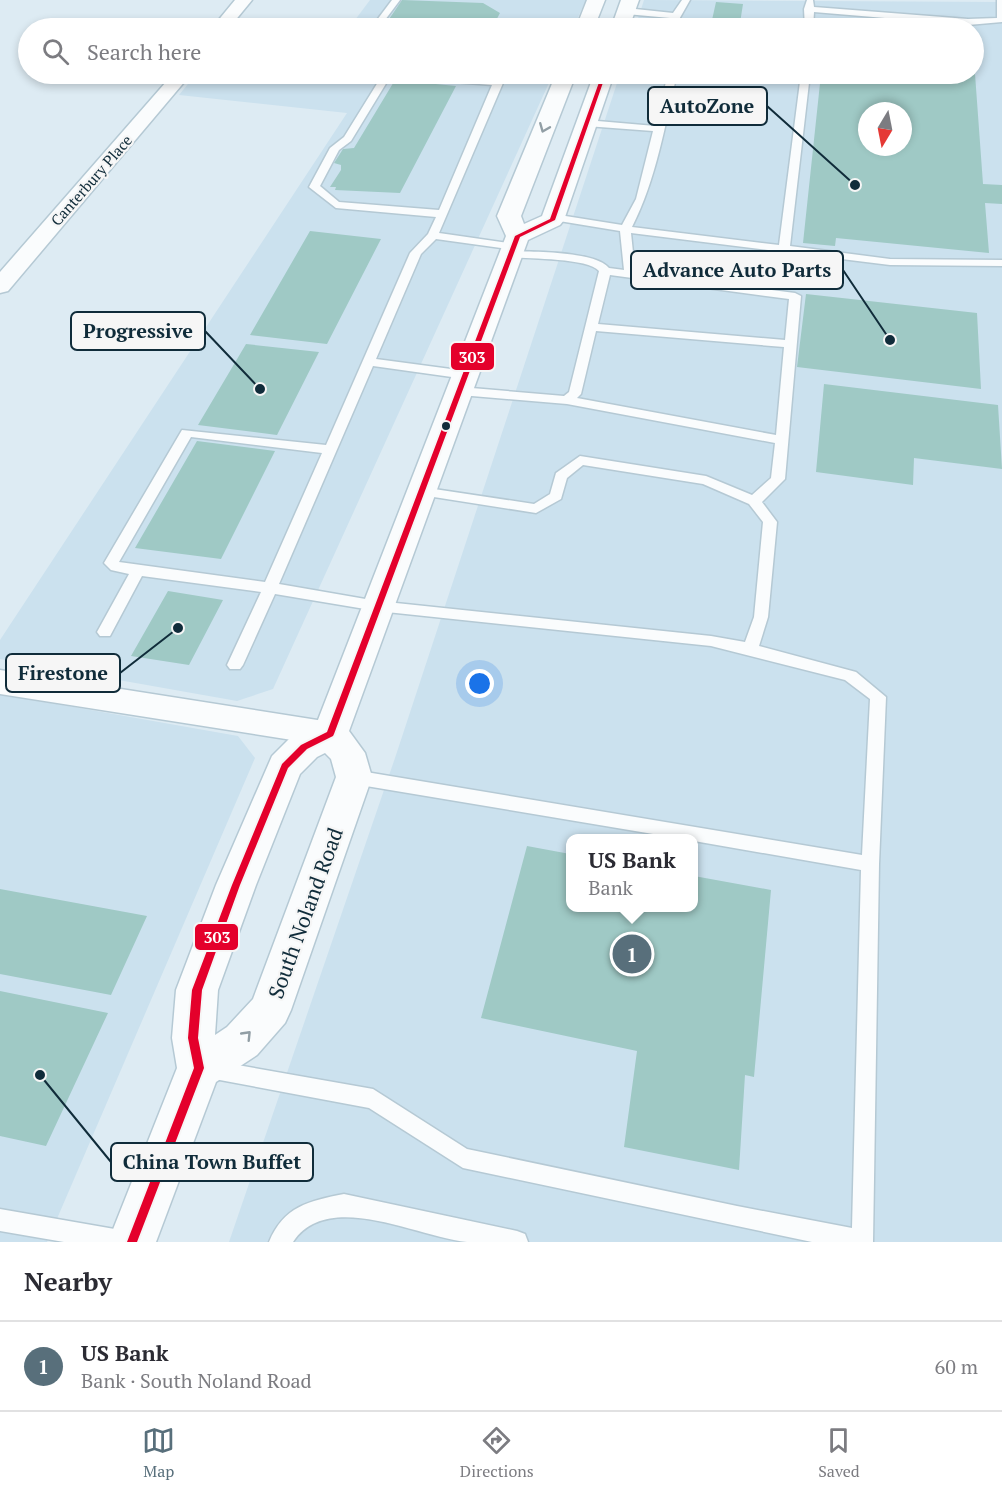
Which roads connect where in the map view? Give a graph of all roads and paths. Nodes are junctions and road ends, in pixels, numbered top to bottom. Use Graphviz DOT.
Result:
graph roads {
  1 [pos="244,0"];
  2 [pos="396,0"];
  3 [pos="596,0"];
  4 [pos="686,0"];
  5 [pos="1001,0"];
  6 [pos="809,5"];
  7 [pos="625,13"];
  8 [pos="675,16"];
  9 [pos="229,18"];
  10 [pos="382,18"];
  11 [pos="589,18"];
  12 [pos="931,18"];
  13 [pos="1001,21"];
  14 [pos="984,22"];
  15 [pos="173,84"];
  16 [pos="381,84"];
  17 [pos="498,84"];
  18 [pos="575,84"];
  19 [pos="581,84"];
  20 [pos="670,84"];
  21 [pos="805,84"];
  22 [pos="586,123"];
  23 [pos="659,129"];
  24 [pos="443,214"];
  25 [pos="553,217"];
  26 [pos="625,229"];
  27 [pos="434,235"];
  28 [pos="515,246"];
  29 [pos="784,249"];
  30 [pos="1002,263"];
  31 [pos="605,271"];
  32 [pos="630,274"];
  33 [pos="0,286"];
  34 [pos="592,327"];
  35 [pos="790,344"];
  36 [pos="368,362"];
  37 [pos="463,383"];
  38 [pos="567,400"];
  39 [pos="781,440"];
  40 [pos="330,450"];
  41 [pos="421,491"];
  42 [pos="754,501"];
  43 [pos="138,572"];
  44 [pos="270,588"];
  45 [pos="377,606"];
  46 [pos="105,632"];
  47 [pos="750,649"];
  48 [pos="235,666"];
  49 [pos="0,682"];
  50 [pos="330,734"];
  51 [pos="354,777"];
  52 [pos="692,834"];
  53 [pos="698,835"];
  54 [pos="870,864"];
  55 [pos="199,1068"];
  56 [pos="0,1220"];
  57 [pos="126,1242"];
  58 [pos="132,1242"];
  59 [pos="280,1242"];
  60 [pos="517,1242"];
  61 [pos="865,1242"];
  1 -- 9 [label="street"];
  2 -- 10 [label="lane"];
  3 -- 11 [label="main road"];
  4 -- 8 [label="lane"];
  5 -- 13 [label="lane"];
  6 -- 12 [label="lane"];
  7 -- 8 [label="lane"];
  13 -- 14 [label="lane"];
  15 -- 33 [label="street, Canterbury Place"];
  16 -- 24 [label="lane"];
  17 -- 24 [label="lane"];
  18 -- 28 [label="main road, one-way"];
  19 -- 22 [label="main road"];
  20 -- 23 [label="lane"];
  21 -- 29 [label="lane"];
  22 -- 23 [label="lane"];
  22 -- 25 [label="main road"];
  23 -- 26 [label="lane"];
  24 -- 27 [label="lane"];
  25 -- 26 [label="lane"];
  25 -- 28 [label="main road"];
  26 -- 29 [label="lane"];
  26 -- 32 [label="lane"];
  27 -- 28 [label="lane"];
  27 -- 36 [label="lane"];
  28 -- 31 [label="lane"];
  28 -- 37 [label="main road"];
  29 -- 30 [label="lane"];
  31 -- 32 [label="lane"];
  31 -- 34 [label="lane"];
  32 -- 35 [label="lane"];
  34 -- 35 [label="lane"];
  34 -- 38 [label="lane"];
  35 -- 39 [label="lane"];
  36 -- 37 [label="lane"];
  36 -- 40 [label="lane"];
  37 -- 38 [label="lane"];
  37 -- 41 [label="main road"];
  38 -- 39 [label="lane"];
  39 -- 42 [label="lane"];
  40 -- 43 [label="lane"];
  40 -- 44 [label="lane"];
  41 -- 42 [label="lane"];
  41 -- 45 [label="main road"];
  42 -- 47 [label="lane"];
  43 -- 44 [label="lane"];
  43 -- 46 [label="lane"];
  44 -- 45 [label="lane"];
  44 -- 48 [label="lane"];
  45 -- 47 [label="lane"];
  45 -- 50 [label="main road"];
  47 -- 54 [label="lane"];
  49 -- 50 [label="street"];
  50 -- 51 [label="main road"];
  50 -- 55 [label="main road"];
  51 -- 52 [label="lane"];
  55 -- 51 [label="main road, South Noland Road, one-way"];
  53 -- 54 [label="lane"];
  54 -- 61 [label="lane"];
  55 -- 58 [label="main road"];
  55 -- 61 [label="lane"];
  56 -- 57 [label="lane"];
  59 -- 60 [label="lane"];
}
